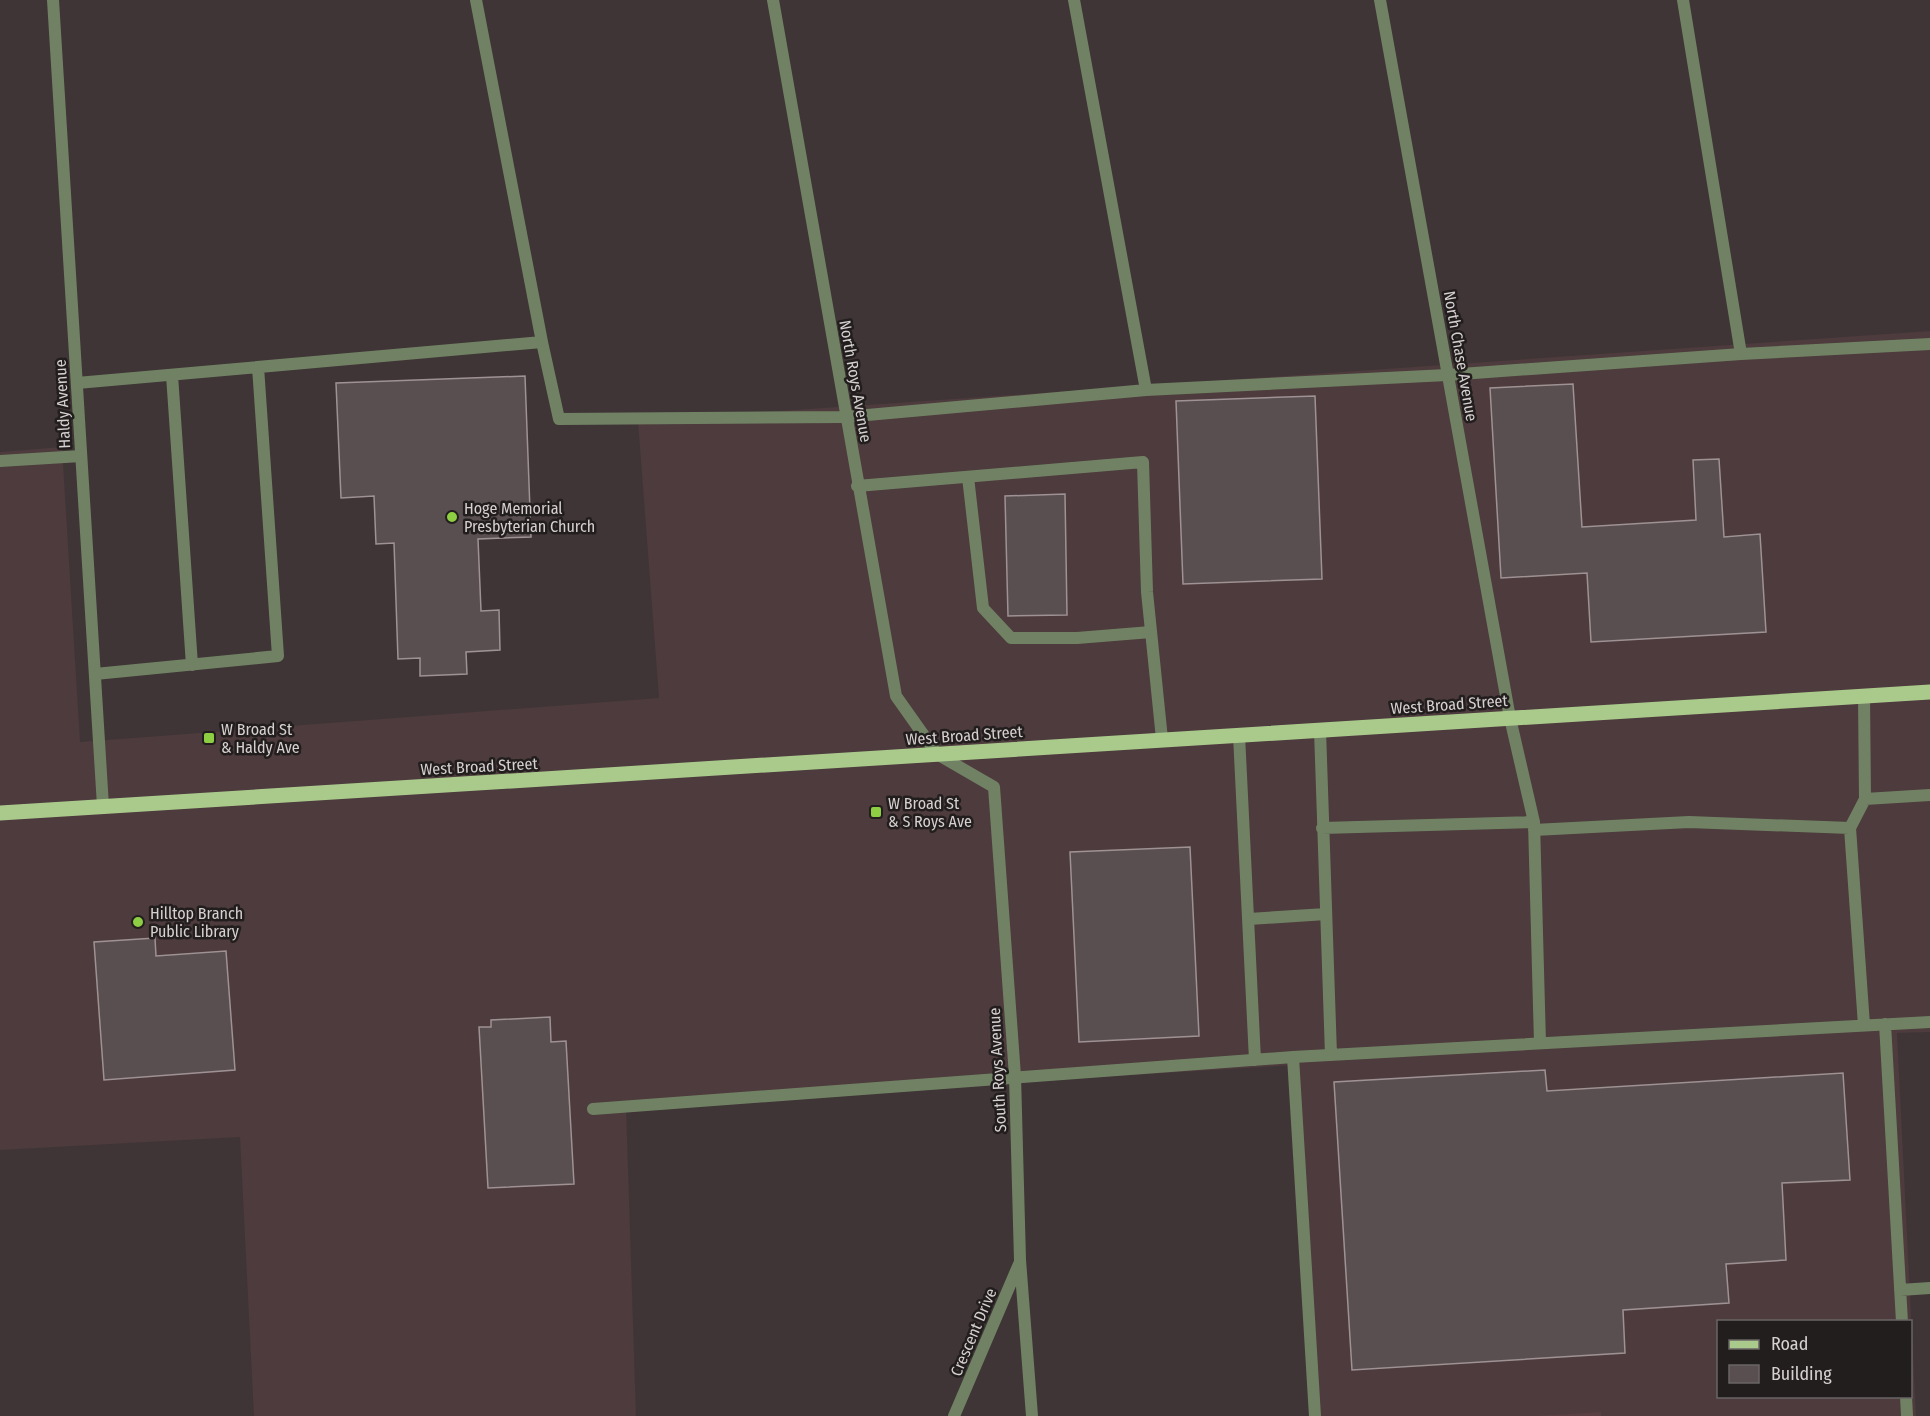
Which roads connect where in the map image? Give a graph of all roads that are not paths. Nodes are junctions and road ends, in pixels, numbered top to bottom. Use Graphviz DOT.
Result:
graph roads {
  1 [pos="53,0"];
  2 [pos="476,0"];
  3 [pos="773,0"];
  4 [pos="1074,0"];
  5 [pos="1380,0"];
  6 [pos="1683,0"];
  7 [pos="542,342"];
  8 [pos="1930,344"];
  9 [pos="1740,354"];
  10 [pos="258,367"];
  11 [pos="172,375"];
  12 [pos="1447,375"];
  13 [pos="77,383"];
  14 [pos="1146,390"];
  15 [pos="845,417"];
  16 [pos="81,456"];
  17 [pos="0,461"];
  18 [pos="968,477"];
  19 [pos="857,486"];
  20 [pos="1151,632"];
  21 [pos="192,665"];
  22 [pos="95,674"];
  23 [pos="1930,692"];
  24 [pos="1864,696"];
  25 [pos="1510,718"];
  26 [pos="1320,730"];
  27 [pos="1239,735"];
  28 [pos="1162,740"];
  29 [pos="937,754"];
  30 [pos="1930,795"];
  31 [pos="1865,800"];
  32 [pos="103,806"];
  33 [pos="0,813"];
  34 [pos="1534,826"];
  35 [pos="1322,828"];
  36 [pos="1850,828"];
  37 [pos="1326,914"];
  38 [pos="1249,919"];
  39 [pos="1930,1022"];
  40 [pos="1885,1024"];
  41 [pos="1864,1025"];
  42 [pos="1540,1043"];
  43 [pos="1331,1055"];
  44 [pos="1293,1057"];
  45 [pos="1255,1060"];
  46 [pos="1015,1076"];
  47 [pos="593,1109"];
  48 [pos="1020,1260"];
  49 [pos="1930,1288"];
  50 [pos="1900,1290"];
  51 [pos="1902,1320"];
  52 [pos="1906,1398"];
  53 [pos="954,1416"];
  54 [pos="1032,1416"];
  55 [pos="1315,1416"];
  56 [pos="1907,1416"];
  1 -- 13 [label="street, Haldy Avenue"];
  2 -- 7 [label="street"];
  3 -- 15 [label="street, North Roys Avenue"];
  4 -- 14 [label="street"];
  5 -- 12 [label="street, North Chase Avenue"];
  6 -- 9 [label="street"];
  7 -- 10 [label="street"];
  7 -- 15 [label="street"];
  8 -- 9 [label="street"];
  9 -- 12 [label="street"];
  10 -- 11 [label="street"];
  10 -- 21 [label="street"];
  11 -- 13 [label="street"];
  11 -- 21 [label="street"];
  12 -- 14 [label="street"];
  12 -- 25 [label="street, North Chase Avenue"];
  13 -- 16 [label="street, Haldy Avenue"];
  14 -- 15 [label="street"];
  15 -- 19 [label="street, North Roys Avenue"];
  16 -- 17 [label="street"];
  16 -- 22 [label="street, Haldy Avenue"];
  18 -- 19 [label="street"];
  18 -- 20 [label="street"];
  18 -- 20 [label="street"];
  19 -- 29 [label="street, North Roys Avenue"];
  20 -- 28 [label="street"];
  21 -- 22 [label="street"];
  22 -- 32 [label="street, Haldy Avenue"];
  23 -- 24 [label="main road, West Broad Street"];
  24 -- 25 [label="main road, West Broad Street"];
  24 -- 31 [label="street"];
  25 -- 26 [label="main road, West Broad Street"];
  25 -- 34 [label="street, North Chase Avenue"];
  26 -- 27 [label="main road, West Broad Street"];
  26 -- 35 [label="street"];
  27 -- 28 [label="main road, West Broad Street"];
  27 -- 38 [label="street"];
  28 -- 29 [label="main road, West Broad Street"];
  29 -- 32 [label="main road, West Broad Street"];
  29 -- 46 [label="street, South Roys Avenue"];
  30 -- 31 [label="street"];
  31 -- 36 [label="street"];
  32 -- 33 [label="main road, West Broad Street"];
  34 -- 35 [label="street"];
  34 -- 36 [label="street"];
  34 -- 42 [label="street, North Chase Avenue"];
  35 -- 37 [label="street"];
  36 -- 41 [label="street"];
  37 -- 38 [label="street"];
  37 -- 43 [label="street"];
  38 -- 45 [label="street"];
  39 -- 40 [label="street"];
  40 -- 41 [label="street"];
  40 -- 50 [label="street"];
  41 -- 42 [label="street"];
  42 -- 43 [label="street"];
  43 -- 44 [label="street"];
  44 -- 45 [label="street"];
  44 -- 55 [label="street"];
  45 -- 46 [label="street"];
  46 -- 47 [label="street"];
  46 -- 48 [label="street, South Roys Avenue"];
  48 -- 53 [label="street, Crescent Drive"];
  48 -- 54 [label="street, South Roys Avenue"];
  49 -- 50 [label="street"];
  50 -- 51 [label="street"];
  52 -- 56 [label="street"];
}
